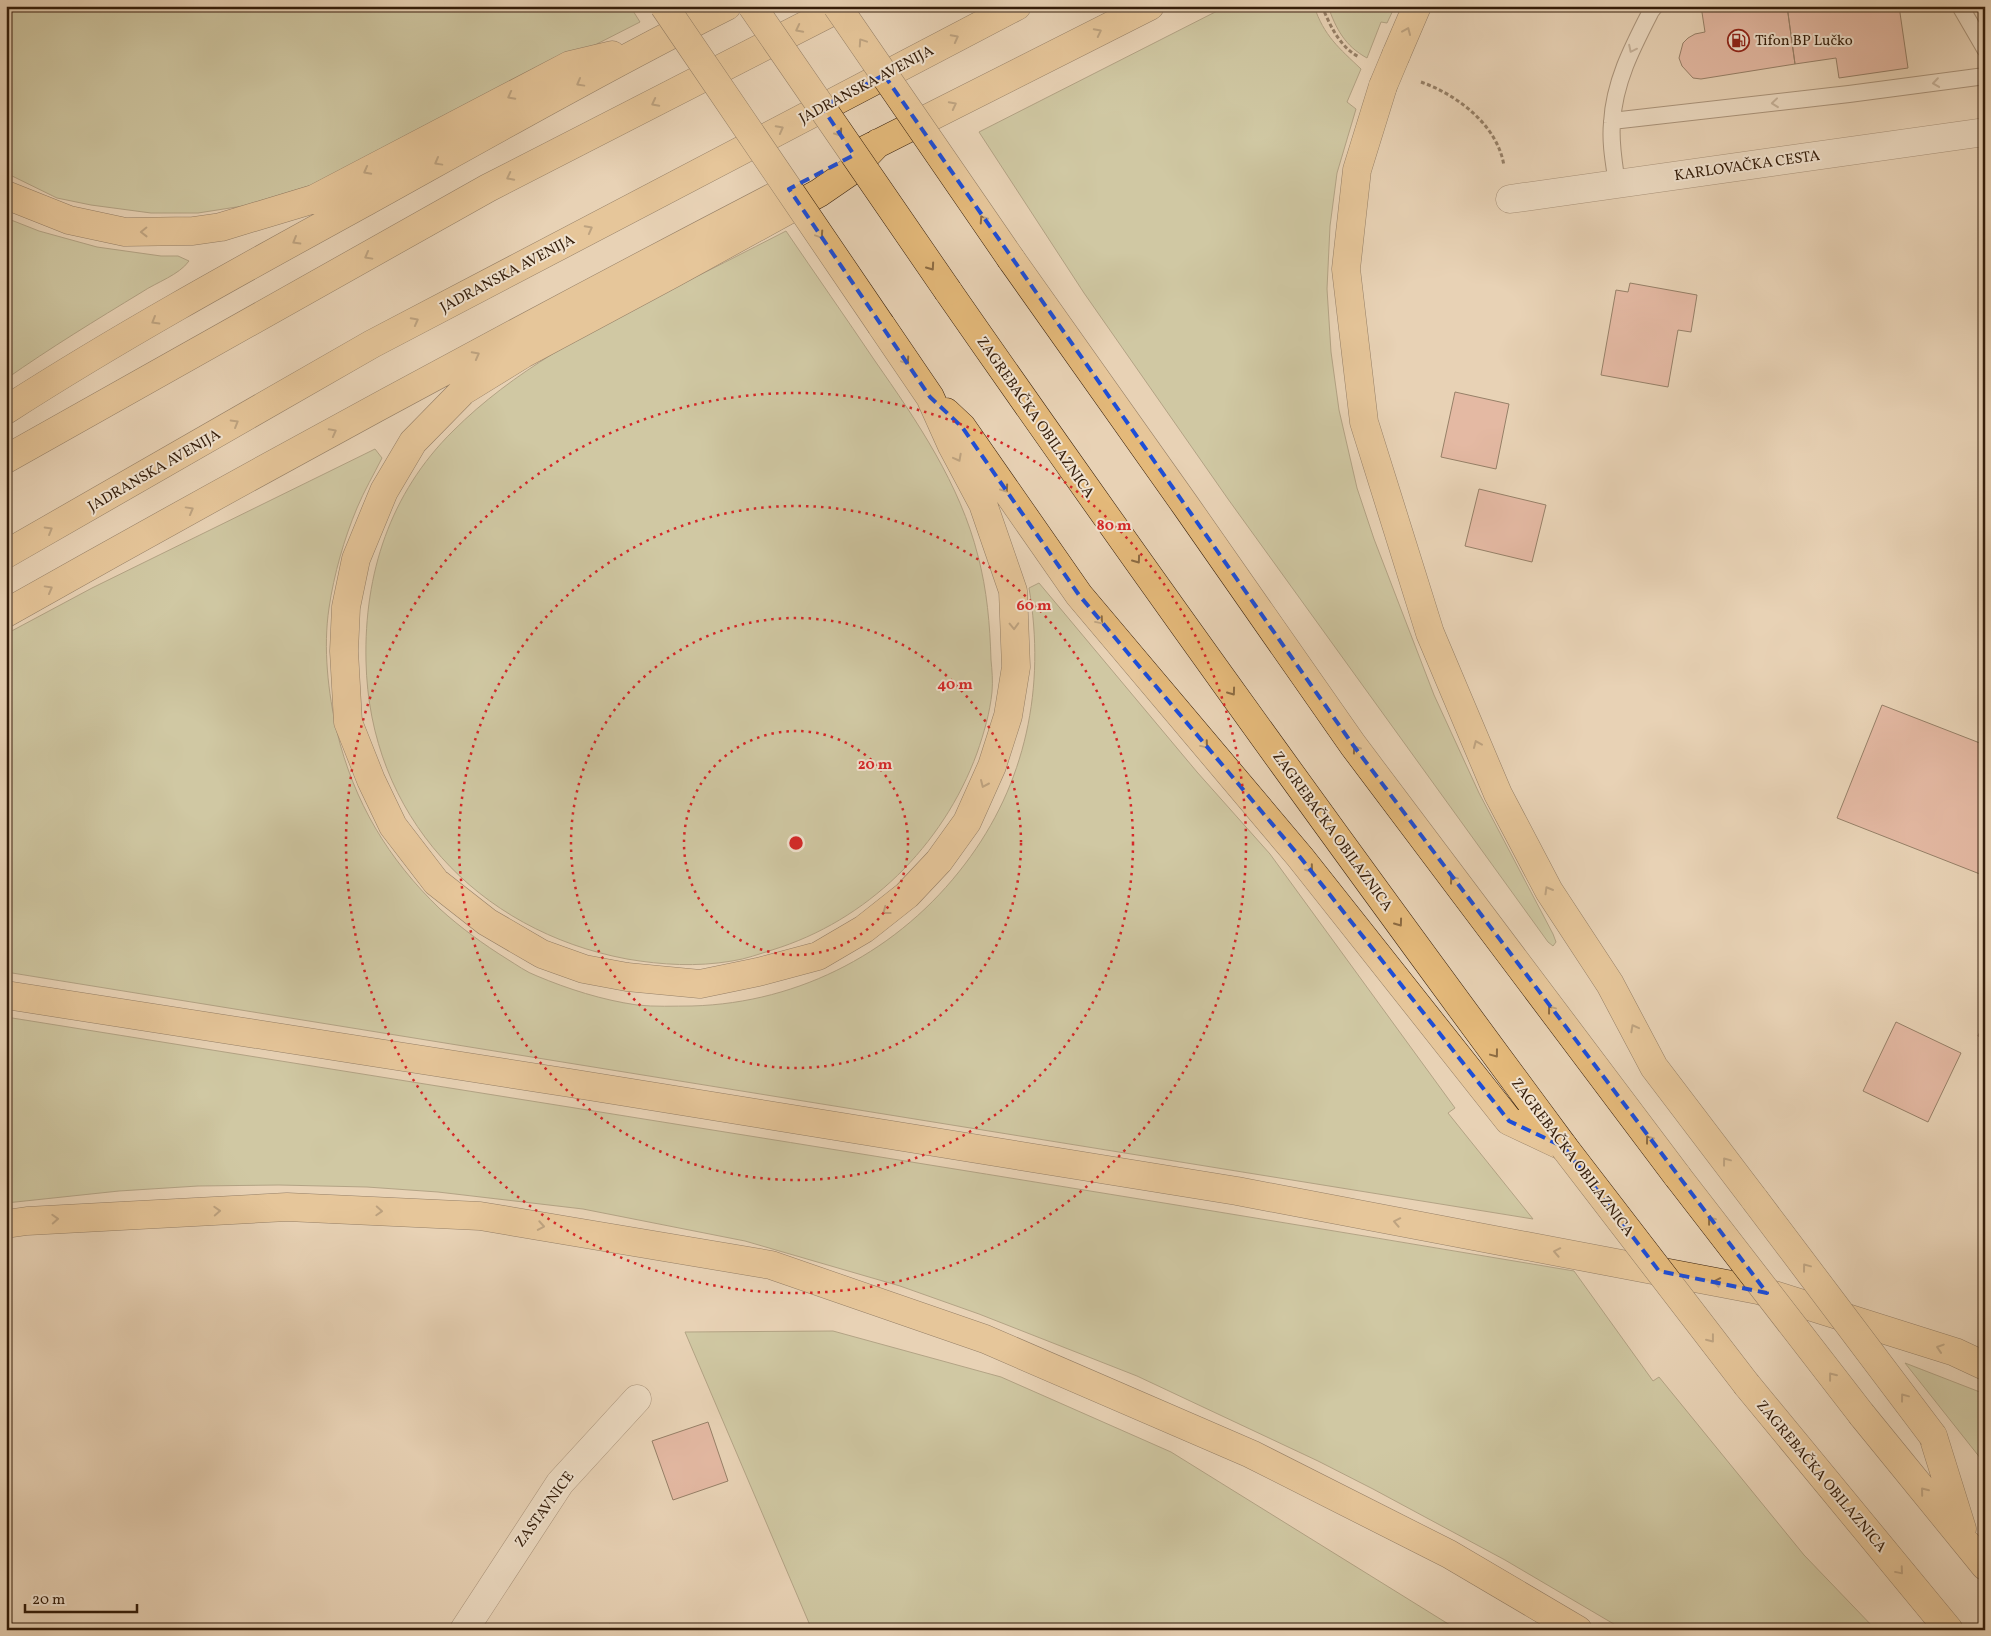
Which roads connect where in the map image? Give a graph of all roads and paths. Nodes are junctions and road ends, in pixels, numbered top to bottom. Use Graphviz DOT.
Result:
graph roads {
  1 [pos="664,6"];
  2 [pos="727,6"];
  3 [pos="752,6"];
  4 [pos="838,6"];
  5 [pos="843,6"];
  6 [pos="1017,6"];
  7 [pos="1150,6"];
  8 [pos="1322,6"];
  9 [pos="1417,6"];
  10 [pos="1655,6"];
  11 [pos="1960,6"];
  12 [pos="1985,49"];
  13 [pos="638,51"];
  14 [pos="1362,59"];
  15 [pos="1985,76"];
  16 [pos="1418,81"];
  17 [pos="1612,121"];
  18 [pos="1985,132"];
  19 [pos="878,142"];
  20 [pos="1617,184"];
  21 [pos="6,195"];
  22 [pos="1510,199"];
  23 [pos="930,398"];
  24 [pos="6,410"];
  25 [pos="6,459"];
  26 [pos="6,554"];
  27 [pos="6,613"];
  28 [pos="6,995"];
  29 [pos="1564,1147"];
  30 [pos="6,1224"];
  31 [pos="1985,1366"];
  32 [pos="637,1399"];
  33 [pos="1966,1542"];
  34 [pos="1985,1566"];
  35 [pos="464,1630"];
  36 [pos="1578,1630"];
  37 [pos="1949,1630"];
  1 -- 23 [label="highway, one-way, bridge"];
  2 -- 13 [label="highway"];
  3 -- 29 [label="highway, ZAGREBAČKA OBILAZNICA, one-way, bridge"];
  33 -- 4 [label="highway, one-way, bridge"];
  5 -- 25 [label="highway, one-way"];
  26 -- 6 [label="highway, JADRANSKA AVENIJA, one-way"];
  19 -- 7 [label="highway, one-way"];
  8 -- 14 [label="path"];
  33 -- 9 [label="highway, one-way, bridge"];
  10 -- 17 [label="lane, one-way"];
  11 -- 12 [label="lane"];
  13 -- 21 [label="highway, one-way"];
  13 -- 24 [label="highway, one-way"];
  15 -- 17 [label="lane, one-way"];
  16 -- 22 [label="path"];
  17 -- 20 [label="lane"];
  18 -- 20 [label="street, KARLOVAČKA CESTA"];
  23 -- 19 [label="highway, one-way"];
  27 -- 19 [label="highway, one-way"];
  20 -- 22 [label="street, KARLOVAČKA CESTA"];
  23 -- 29 [label="highway, one-way"];
  31 -- 28 [label="highway, one-way"];
  29 -- 37 [label="highway, ZAGREBAČKA OBILAZNICA, one-way, bridge"];
  30 -- 36 [label="highway, one-way"];
  32 -- 35 [label="street, ZASTAVNICE"];
  33 -- 34 [label="highway"];
}
